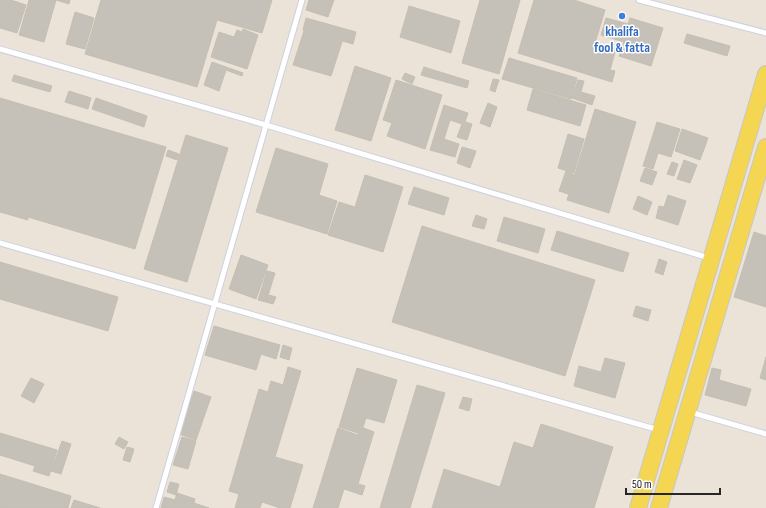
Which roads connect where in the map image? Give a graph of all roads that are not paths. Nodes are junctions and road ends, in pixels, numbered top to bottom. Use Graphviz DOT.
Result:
graph roads {
  1 [pos="302,0"];
  2 [pos="639,0"];
  3 [pos="766,33"];
  4 [pos="0,49"];
  5 [pos="766,74"];
  6 [pos="266,124"];
  7 [pos="766,147"];
  8 [pos="0,243"];
  9 [pos="712,259"];
  10 [pos="215,303"];
  11 [pos="688,411"];
  12 [pos="660,430"];
  13 [pos="766,434"];
  14 [pos="156,508"];
  15 [pos="638,508"];
  16 [pos="659,508"];
  1 -- 6 [label="lane"];
  2 -- 3 [label="lane"];
  4 -- 6 [label="lane"];
  5 -- 9 [label="main road"];
  6 -- 9 [label="lane"];
  6 -- 10 [label="lane"];
  7 -- 11 [label="main road"];
  8 -- 10 [label="lane"];
  9 -- 12 [label="main road"];
  10 -- 12 [label="lane"];
  10 -- 14 [label="lane"];
  11 -- 13 [label="lane"];
  11 -- 16 [label="main road"];
  12 -- 15 [label="main road"];
}
